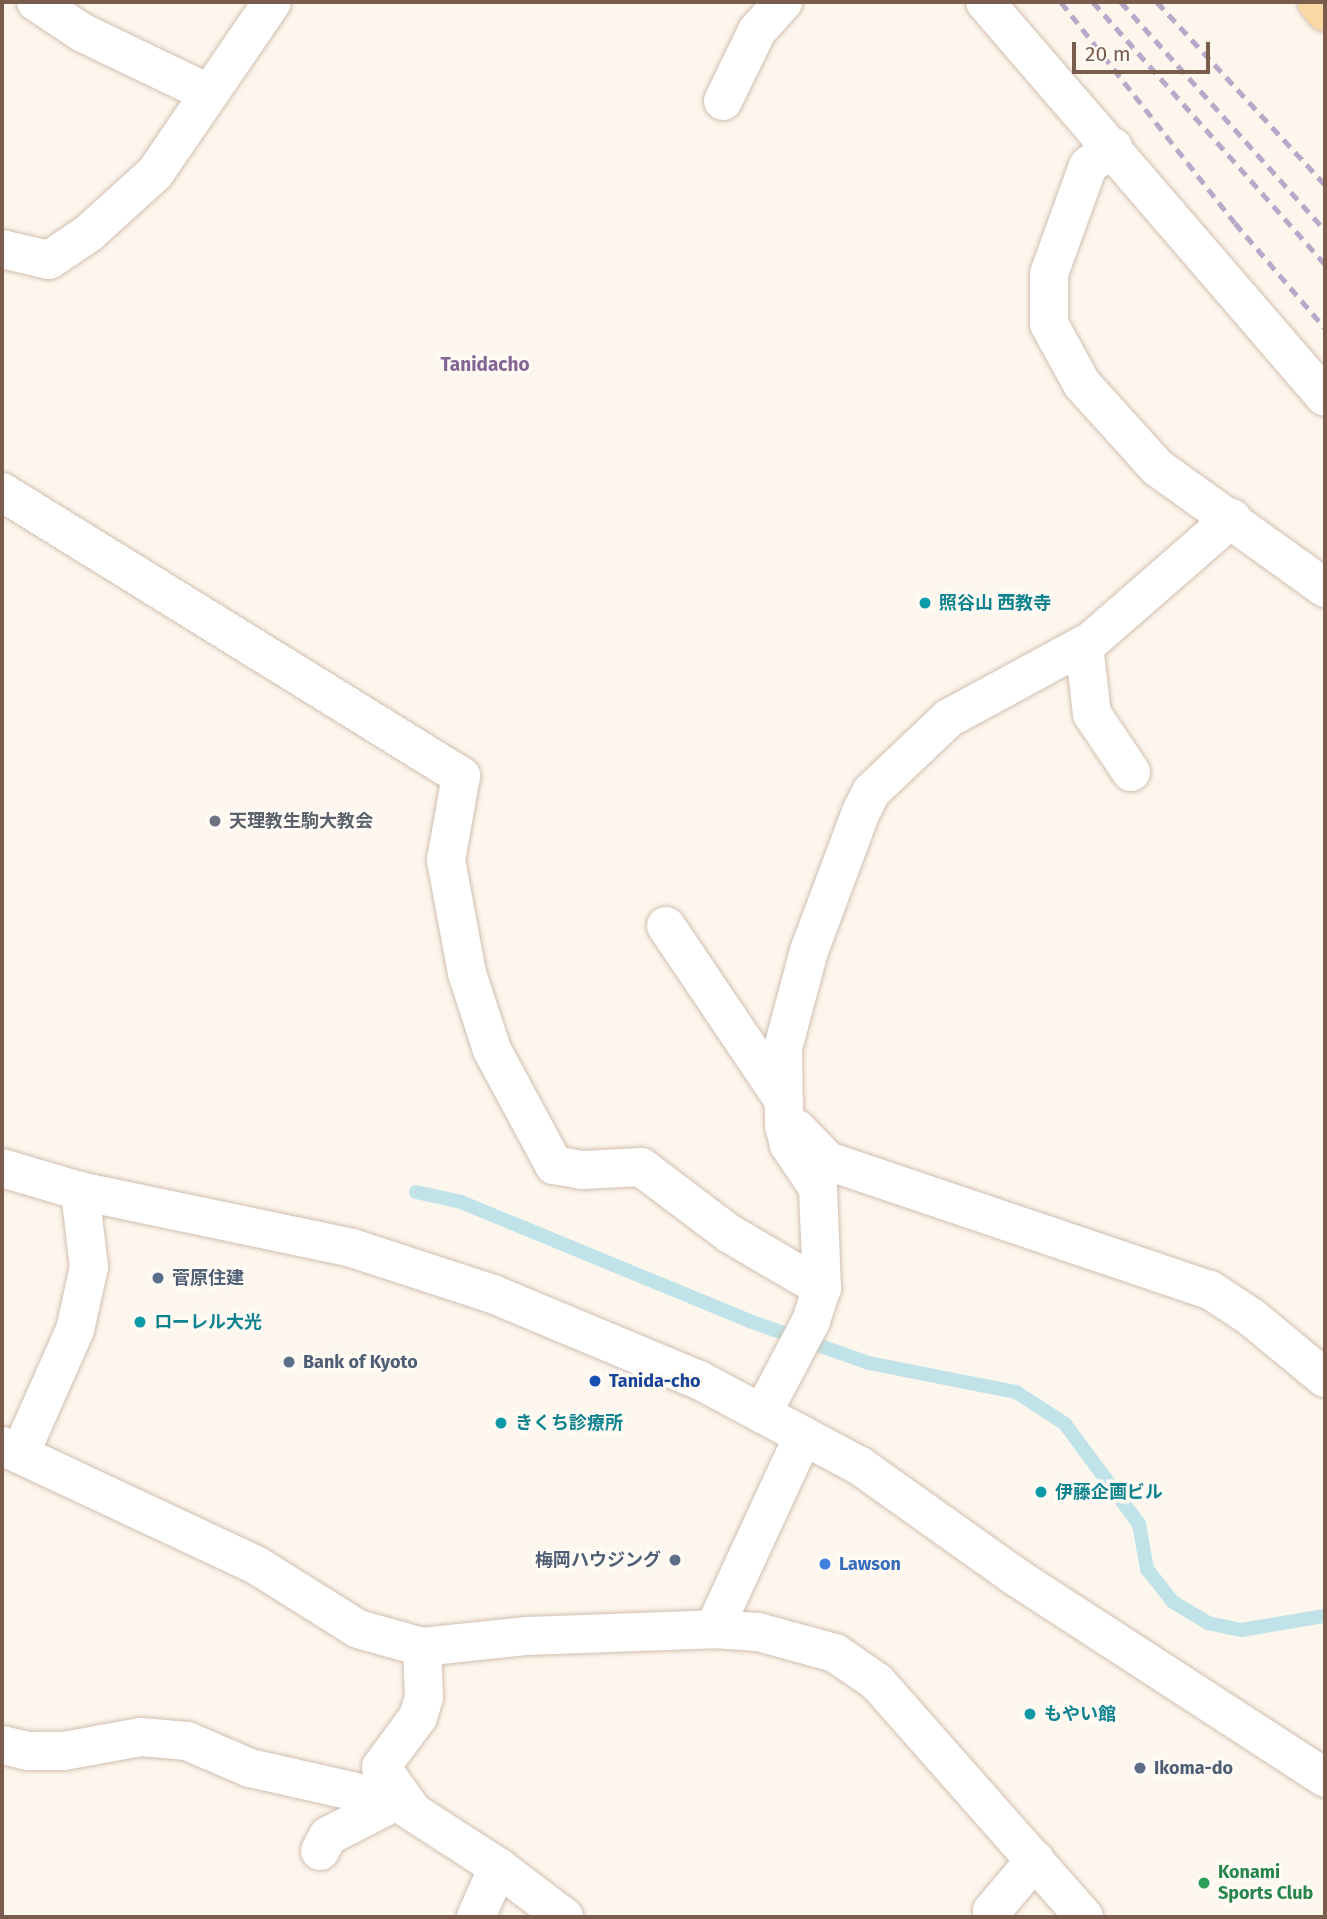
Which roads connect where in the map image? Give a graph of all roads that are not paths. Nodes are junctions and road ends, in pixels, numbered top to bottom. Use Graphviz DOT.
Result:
graph roads {
  1 [pos="36,2"];
  2 [pos="272,2"];
  3 [pos="783,2"];
  4 [pos="985,2"];
  5 [pos="1318,2"];
  6 [pos="1325,12"];
  7 [pos="208,93"];
  8 [pos="723,101"];
  9 [pos="1113,147"];
  10 [pos="2,249"];
  11 [pos="1325,397"];
  12 [pos="2,492"];
  13 [pos="1232,518"];
  14 [pos="1325,588"];
  15 [pos="1083,645"];
  16 [pos="1131,772"];
  17 [pos="666,926"];
  18 [pos="784,1105"];
  19 [pos="2,1168"];
  20 [pos="80,1191"];
  21 [pos="816,1305"];
  22 [pos="1325,1378"];
  23 [pos="762,1414"];
  24 [pos="803,1436"];
  25 [pos="11,1450"];
  26 [pos="714,1629"];
  27 [pos="422,1647"];
  28 [pos="2,1745"];
  29 [pos="1325,1778"];
  30 [pos="395,1791"];
  31 [pos="320,1851"];
  32 [pos="1035,1860"];
  33 [pos="498,1867"];
  34 [pos="476,1917"];
  35 [pos="564,1917"];
  36 [pos="993,1917"];
  37 [pos="1084,1917"];
  1 -- 7 [label="street"];
  2 -- 7 [label="street"];
  3 -- 8 [label="street"];
  4 -- 9 [label="street"];
  5 -- 6 [label="main road"];
  7 -- 10 [label="street"];
  9 -- 11 [label="street"];
  9 -- 13 [label="street"];
  12 -- 21 [label="street"];
  13 -- 14 [label="street"];
  13 -- 15 [label="street"];
  15 -- 16 [label="street"];
  15 -- 18 [label="street"];
  17 -- 18 [label="street"];
  18 -- 21 [label="street"];
  18 -- 22 [label="street"];
  19 -- 20 [label="street"];
  20 -- 23 [label="street"];
  20 -- 25 [label="street"];
  21 -- 23 [label="street"];
  23 -- 24 [label="street"];
  24 -- 26 [label="street"];
  24 -- 29 [label="street"];
  25 -- 27 [label="street"];
  26 -- 27 [label="street"];
  26 -- 32 [label="street"];
  27 -- 30 [label="street"];
  28 -- 30 [label="street"];
  30 -- 31 [label="street"];
  30 -- 33 [label="street"];
  32 -- 36 [label="street"];
  32 -- 37 [label="street"];
  33 -- 34 [label="street"];
  33 -- 35 [label="street"];
}
